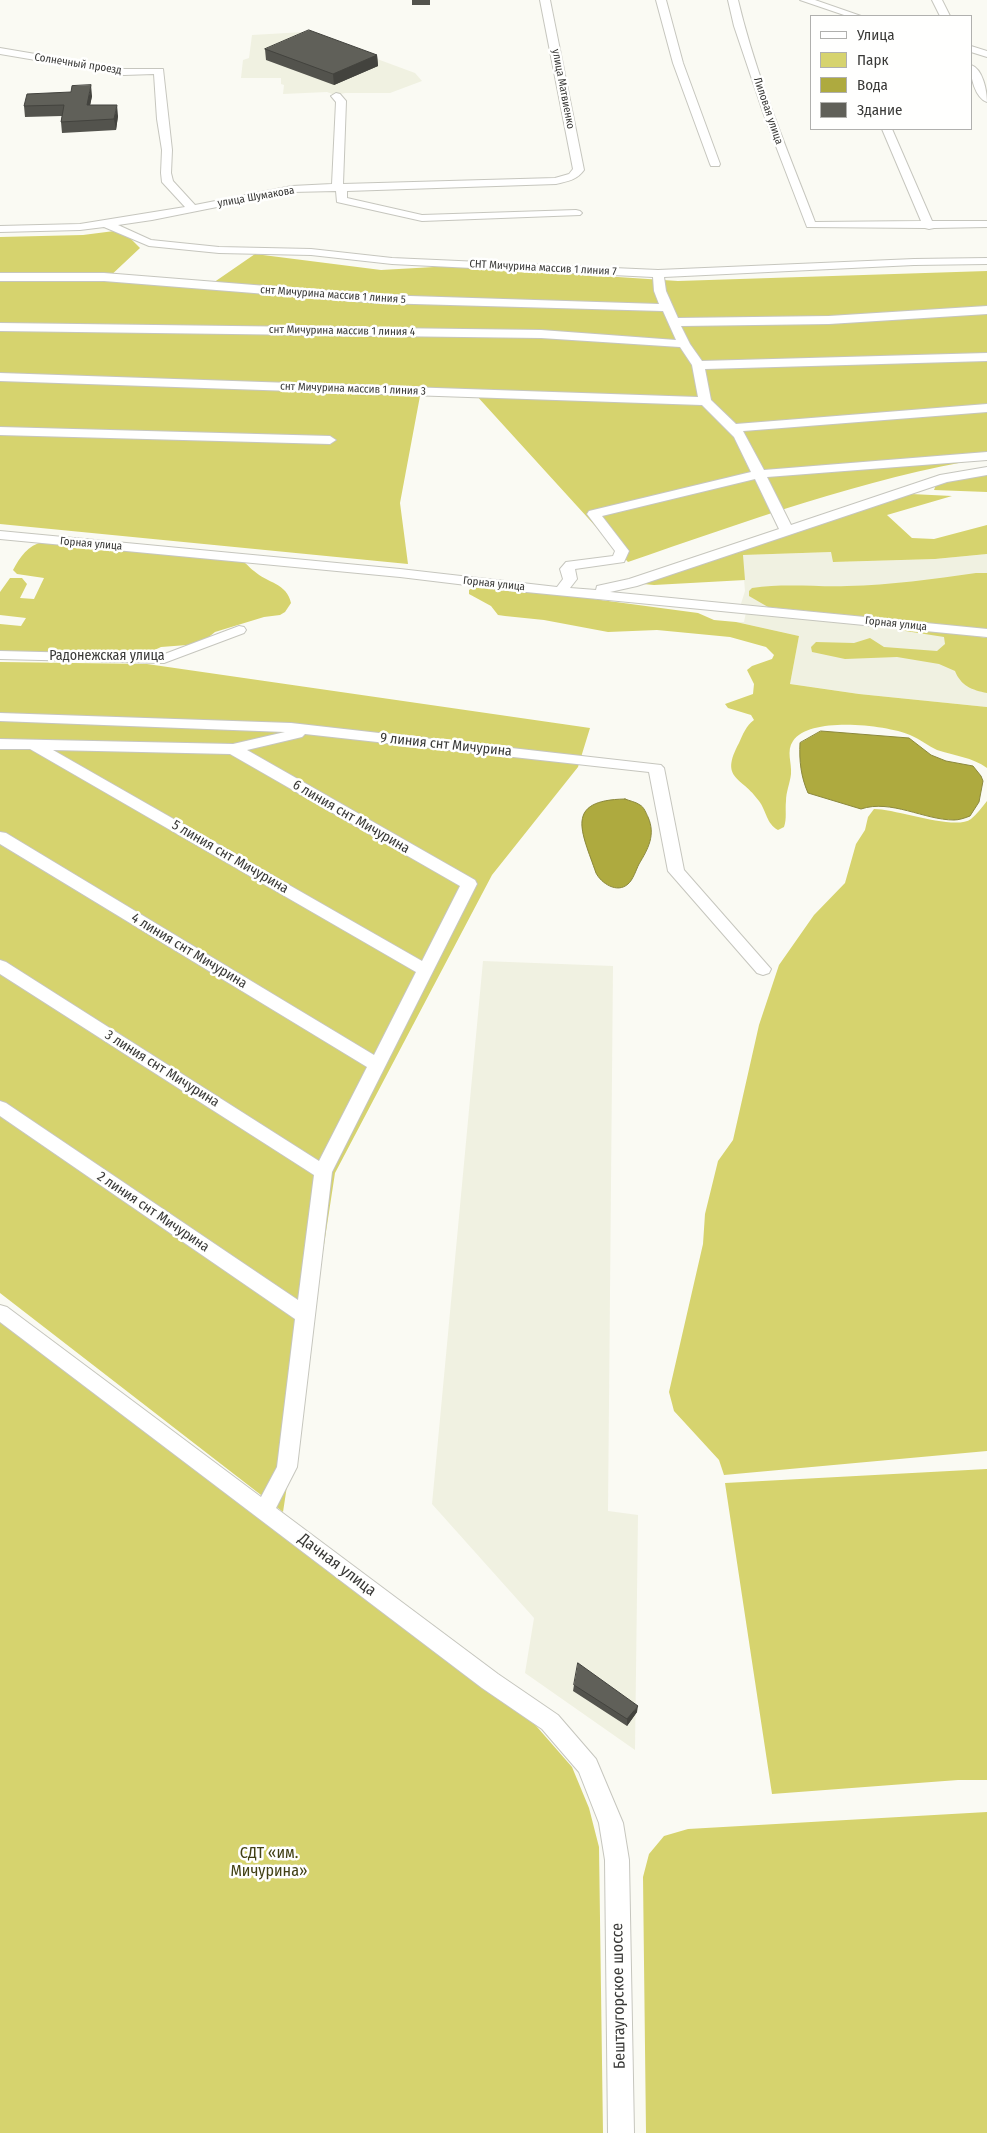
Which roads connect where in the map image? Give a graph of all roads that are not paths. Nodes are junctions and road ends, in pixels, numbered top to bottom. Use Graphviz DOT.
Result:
graph roads {
  1 [pos="545,0"];
  2 [pos="661,0"];
  3 [pos="733,0"];
  4 [pos="806,0"];
  5 [pos="834,0"];
  6 [pos="937,0"];
  7 [pos="840,13"];
  8 [pos="944,15"];
  9 [pos="972,49"];
  10 [pos="0,51"];
  11 [pos="987,54"];
  12 [pos="972,70"];
  13 [pos="336,96"];
  14 [pos="987,99"];
  15 [pos="887,130"];
  16 [pos="715,164"];
  17 [pos="573,176"];
  18 [pos="339,187"];
  19 [pos="194,209"];
  20 [pos="576,213"];
  21 [pos="104,223"];
  22 [pos="987,224"];
  23 [pos="929,226"];
  24 [pos="0,229"];
  25 [pos="987,260"];
  26 [pos="658,274"];
  27 [pos="0,277"];
  28 [pos="667,308"];
  29 [pos="987,310"];
  30 [pos="673,322"];
  31 [pos="0,327"];
  32 [pos="684,344"];
  33 [pos="987,357"];
  34 [pos="698,366"];
  35 [pos="0,377"];
  36 [pos="705,401"];
  37 [pos="987,408"];
  38 [pos="732,428"];
  39 [pos="0,431"];
  40 [pos="330,440"];
  41 [pos="987,456"];
  42 [pos="987,471"];
  43 [pos="758,474"];
  44 [pos="787,531"];
  45 [pos="0,535"];
  46 [pos="561,590"];
  47 [pos="239,630"];
  48 [pos="987,633"];
  49 [pos="0,655"];
  50 [pos="0,717"];
  51 [pos="314,730"];
  52 [pos="0,744"];
  53 [pos="34,745"];
  54 [pos="233,749"];
  55 [pos="0,837"];
  56 [pos="0,966"];
  57 [pos="763,969"];
  58 [pos="425,970"];
  59 [pos="377,1065"];
  60 [pos="0,1107"];
  61 [pos="323,1172"];
  62 [pos="0,1312"];
  63 [pos="306,1316"];
  64 [pos="264,1511"];
  65 [pos="617,1860"];
  66 [pos="620,2133"];
  1 -- 17 [label="street, улица Матвиенко"];
  2 -- 16 [label="street"];
  3 -- 23 [label="street, Лиловая улица"];
  4 -- 7 [label="street"];
  5 -- 7 [label="street"];
  6 -- 8 [label="street"];
  9 -- 11 [label="street"];
  10 -- 19 [label="street, Солнечный проезд"];
  12 -- 14 [label="street"];
  13 -- 18 [label="street"];
  15 -- 23 [label="street"];
  17 -- 18 [label="street, улица Шумакова"];
  18 -- 19 [label="street, улица Шумакова"];
  18 -- 20 [label="street"];
  19 -- 21 [label="street, улица Шумакова"];
  21 -- 24 [label="street, улица Шумакова"];
  21 -- 26 [label="street, СНТ Мичурина массив 1 линия 7"];
  22 -- 23 [label="street"];
  25 -- 26 [label="street, СНТ Мичурина массив 1 линия 7"];
  26 -- 28 [label="street"];
  27 -- 28 [label="street, снт Мичурина массив 1 линия 5"];
  28 -- 30 [label="street"];
  29 -- 30 [label="street"];
  30 -- 32 [label="street"];
  31 -- 32 [label="street, снт Мичурина массив 1 линия 4"];
  32 -- 34 [label="street"];
  33 -- 34 [label="street"];
  34 -- 36 [label="street"];
  35 -- 36 [label="street, снт Мичурина массив 1 линия 3"];
  36 -- 38 [label="street"];
  37 -- 38 [label="street"];
  38 -- 43 [label="street"];
  39 -- 40 [label="street"];
  41 -- 43 [label="street"];
  42 -- 44 [label="street"];
  43 -- 44 [label="street"];
  43 -- 46 [label="street"];
  44 -- 46 [label="street"];
  45 -- 46 [label="street, Горная улица"];
  46 -- 48 [label="street, Горная улица"];
  47 -- 49 [label="street, Радонежская улица"];
  50 -- 51 [label="street, 9 линия снт Мичурина"];
  51 -- 54 [label="street"];
  51 -- 57 [label="street, 9 линия снт Мичурина"];
  52 -- 53 [label="street"];
  53 -- 54 [label="street"];
  53 -- 58 [label="street, 5 линия снт Мичурина"];
  54 -- 58 [label="street, 6 линия снт Мичурина"];
  55 -- 59 [label="street, 4 линия снт Мичурина"];
  56 -- 61 [label="street, 3 линия снт Мичурина"];
  58 -- 59 [label="street"];
  59 -- 61 [label="street"];
  60 -- 63 [label="street, 2 линия снт Мичурина"];
  61 -- 63 [label="street"];
  62 -- 64 [label="street, Дачная улица"];
  63 -- 64 [label="street"];
  64 -- 65 [label="street, Дачная улица"];
  65 -- 66 [label="street, Бештаугорское шоссе"];
}
